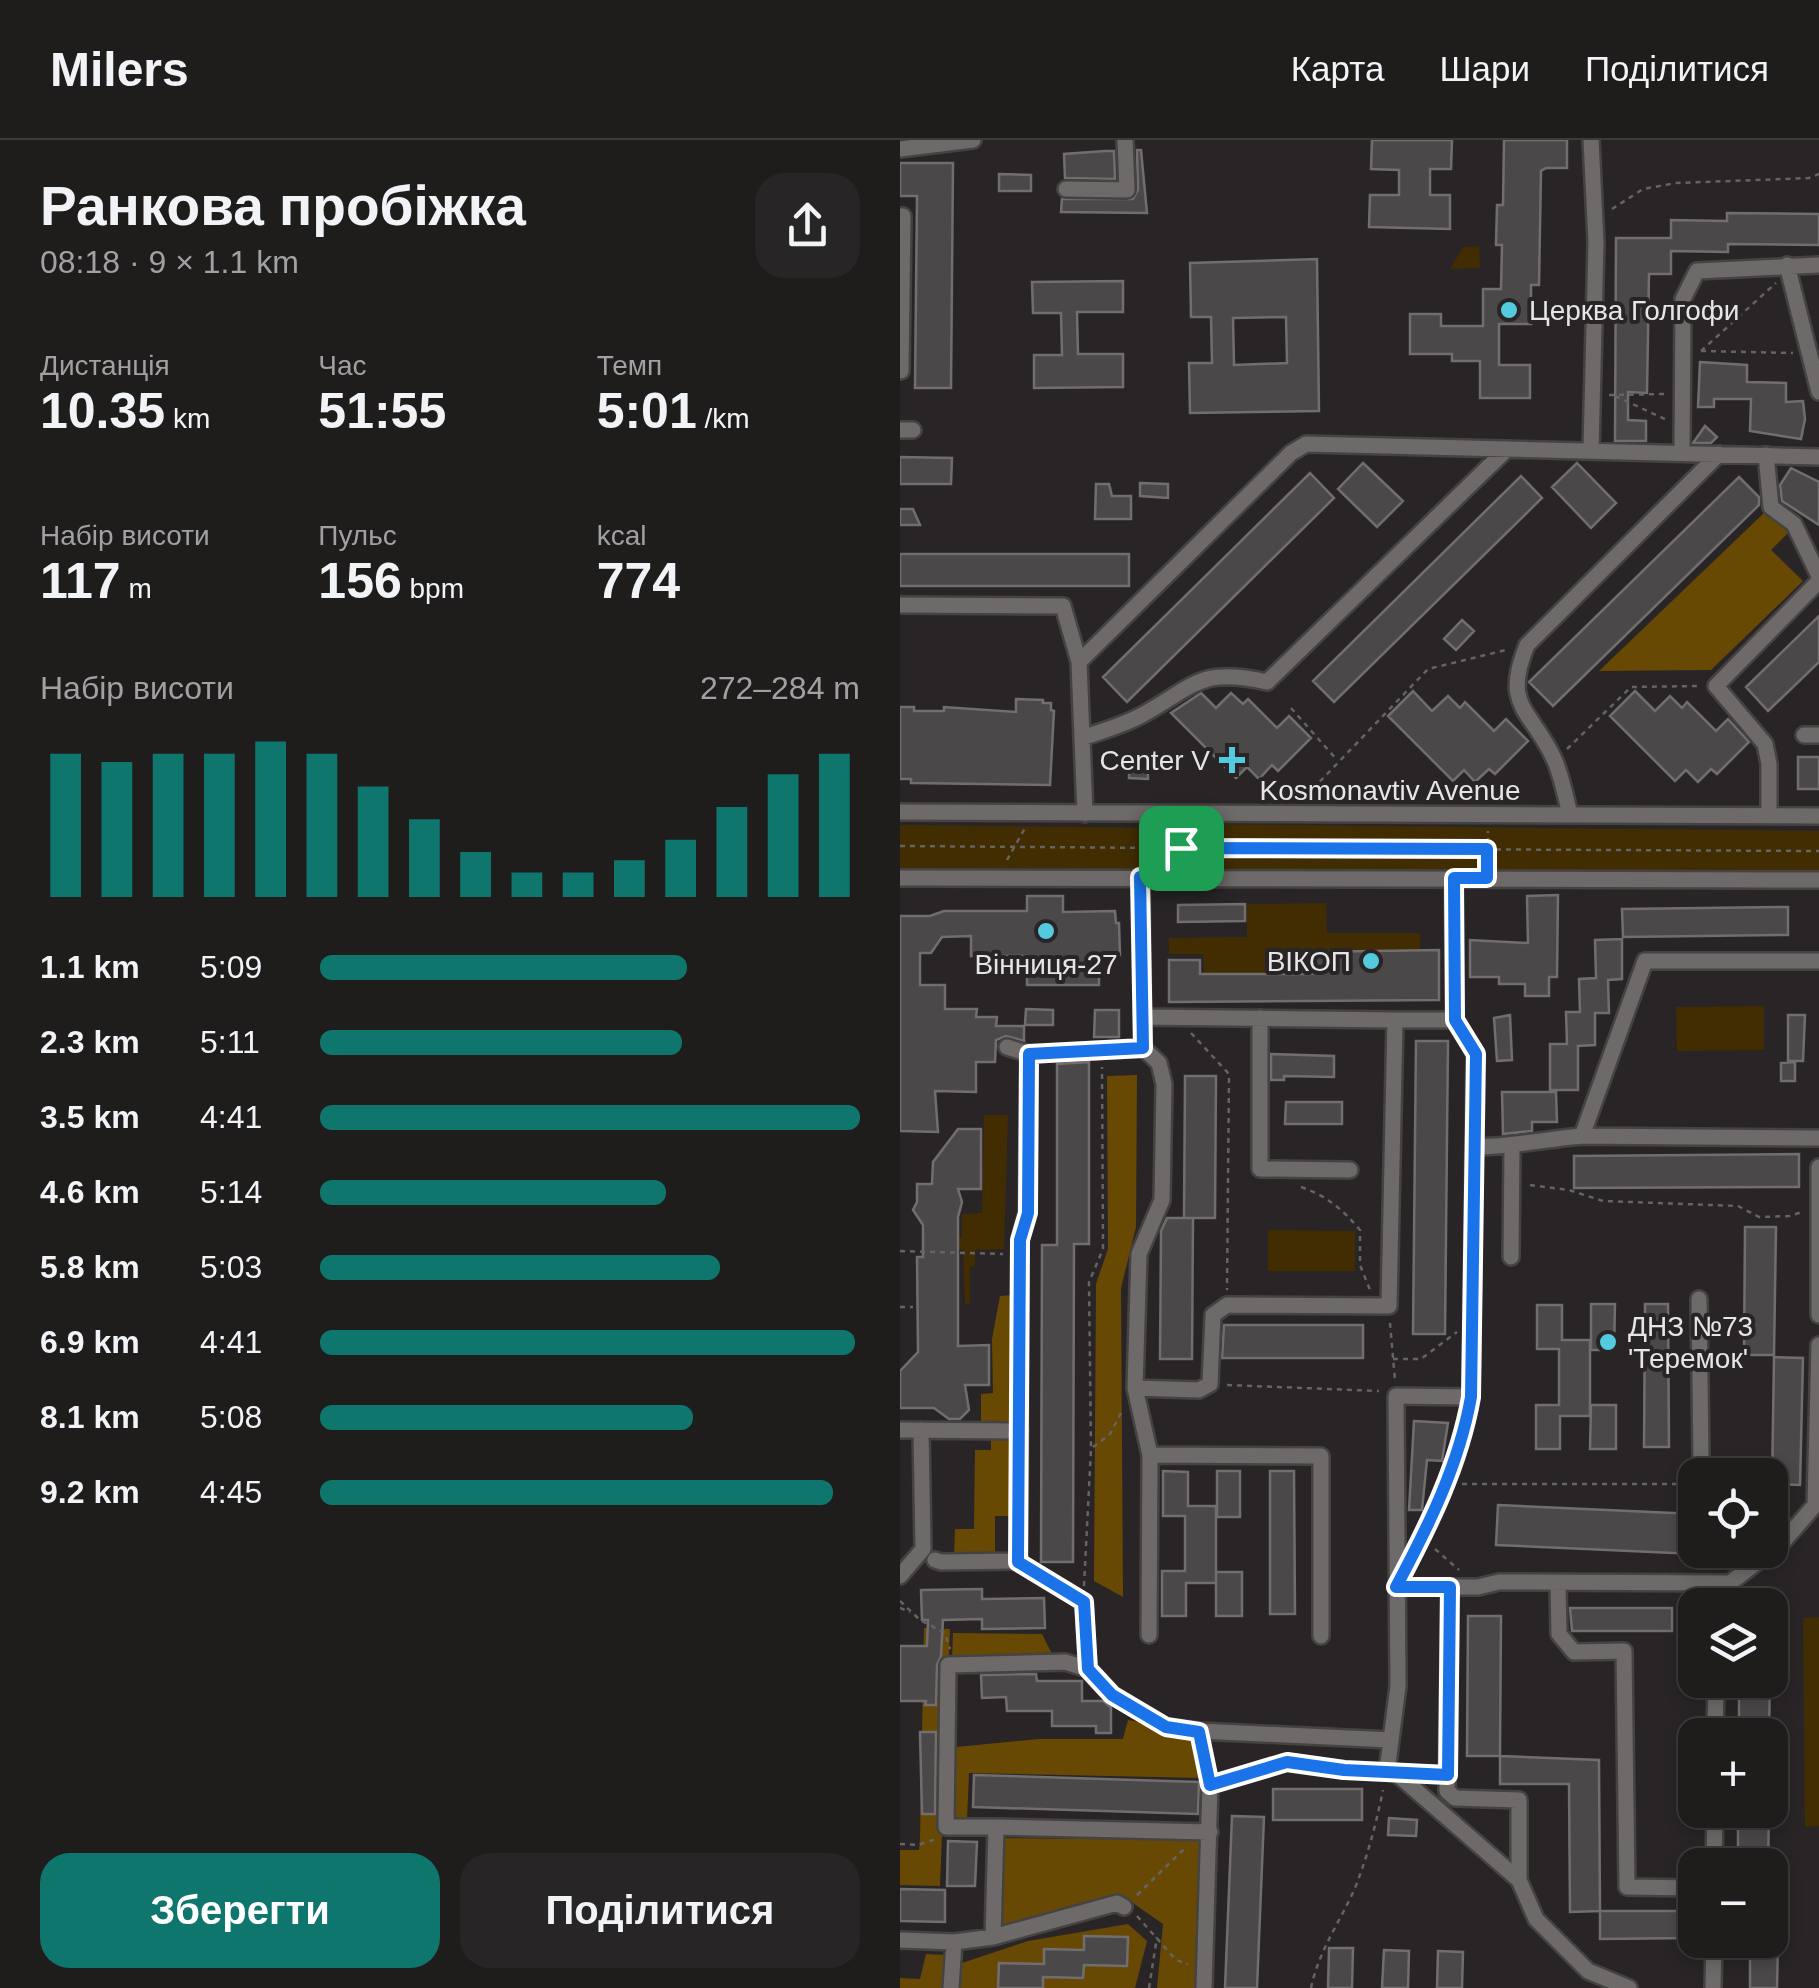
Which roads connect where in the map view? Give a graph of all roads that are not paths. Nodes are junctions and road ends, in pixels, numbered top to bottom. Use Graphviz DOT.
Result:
graph roads {
  1 [pos="972,140"];
  2 [pos="1125,140"];
  3 [pos="1591,140"];
  4 [pos="900,149"];
  5 [pos="1066,189"];
  6 [pos="900,216"];
  7 [pos="1819,265"];
  8 [pos="1788,268"];
  9 [pos="1812,343"];
  10 [pos="900,370"];
  11 [pos="1819,392"];
  12 [pos="1507,448"];
  13 [pos="1591,451"];
  14 [pos="1682,453"];
  15 [pos="1719,454"];
  16 [pos="1766,456"];
  17 [pos="1819,457"];
  18 [pos="1819,579"];
  19 [pos="900,605"];
  20 [pos="1079,662"];
  21 [pos="1082,738"];
  22 [pos="900,812"];
  23 [pos="1085,814"];
  24 [pos="1181,814"];
  25 [pos="1570,816"];
  26 [pos="1769,816"];
  27 [pos="1819,816"];
  28 [pos="1182,876"];
  29 [pos="1140,877"];
  30 [pos="900,878"];
  31 [pos="1454,878"];
  32 [pos="1819,880"];
  33 [pos="1819,961"];
  34 [pos="1143,1017"];
  35 [pos="1260,1018"];
  36 [pos="1395,1020"];
  37 [pos="1455,1020"];
  38 [pos="1007,1047"];
  39 [pos="1143,1048"];
  40 [pos="1029,1054"];
  41 [pos="1582,1136"];
  42 [pos="1819,1138"];
  43 [pos="1474,1147"];
  44 [pos="1512,1147"];
  45 [pos="1819,1167"];
  46 [pos="1350,1170"];
  47 [pos="1818,1197"];
  48 [pos="1511,1257"];
  49 [pos="1700,1299"];
  50 [pos="1819,1316"];
  51 [pos="1819,1345"];
  52 [pos="1135,1388"];
  53 [pos="1471,1397"];
  54 [pos="900,1430"];
  55 [pos="922,1430"];
  56 [pos="1020,1431"];
  57 [pos="1150,1454"];
  58 [pos="1701,1458"];
  59 [pos="1802,1521"];
  60 [pos="1819,1526"];
  61 [pos="1788,1530"];
  62 [pos="935,1560"];
  63 [pos="1745,1568"];
  64 [pos="900,1576"];
  65 [pos="1558,1582"];
  66 [pos="1730,1583"];
  67 [pos="1396,1587"];
  68 [pos="1450,1587"];
  69 [pos="1727,1588"];
  70 [pos="1084,1602"];
  71 [pos="1150,1635"];
  72 [pos="1321,1636"];
  73 [pos="1088,1669"];
  74 [pos="1391,1740"];
  75 [pos="1344,1770"];
  76 [pos="1391,1773"];
  77 [pos="1448,1775"];
  78 [pos="996,1827"];
  79 [pos="1205,1832"];
  80 [pos="1519,1880"];
  81 [pos="1678,1888"];
  82 [pos="1124,1907"];
  83 [pos="993,1937"];
  84 [pos="900,1940"];
  85 [pos="954,1942"];
  86 [pos="1714,1958"];
  87 [pos="951,1988"];
  88 [pos="1204,1988"];
  89 [pos="1629,1988"];
  90 [pos="1713,1988"];
  1 -- 4 [label="street"];
  2 -- 5 [label="street"];
  3 -- 13 [label="street"];
  6 -- 10 [label="street"];
  7 -- 8 [label="street"];
  8 -- 9 [label="street"];
  8 -- 14 [label="street"];
  9 -- 11 [label="street"];
  12 -- 13 [label="street"];
  12 -- 20 [label="street"];
  12 -- 21 [label="street"];
  13 -- 14 [label="street"];
  14 -- 15 [label="street"];
  15 -- 16 [label="street"];
  15 -- 25 [label="street"];
  16 -- 17 [label="street"];
  16 -- 18 [label="street"];
  18 -- 26 [label="street"];
  19 -- 20 [label="street"];
  20 -- 21 [label="street"];
  21 -- 23 [label="street"];
  22 -- 23 [label="street, Kosmonavtiv Avenue"];
  23 -- 24 [label="street, Kosmonavtiv Avenue"];
  24 -- 25 [label="street, Kosmonavtiv Avenue"];
  24 -- 28 [label="street"];
  25 -- 26 [label="street, Kosmonavtiv Avenue"];
  26 -- 27 [label="street, Kosmonavtiv Avenue"];
  28 -- 29 [label="street"];
  28 -- 31 [label="street"];
  29 -- 30 [label="street"];
  29 -- 34 [label="street"];
  31 -- 32 [label="street"];
  31 -- 37 [label="street"];
  33 -- 41 [label="street"];
  34 -- 35 [label="street"];
  34 -- 39 [label="street"];
  35 -- 36 [label="street"];
  35 -- 46 [label="street"];
  36 -- 37 [label="street"];
  36 -- 52 [label="street"];
  37 -- 43 [label="street"];
  38 -- 40 [label="street"];
  39 -- 40 [label="street"];
  39 -- 52 [label="street"];
  40 -- 56 [label="street"];
  41 -- 42 [label="street"];
  41 -- 44 [label="street"];
  43 -- 44 [label="street"];
  43 -- 53 [label="street"];
  44 -- 48 [label="street"];
  45 -- 47 [label="street"];
  47 -- 50 [label="street"];
  49 -- 58 [label="street"];
  51 -- 59 [label="street"];
  52 -- 57 [label="street"];
  53 -- 67 [label="street"];
  53 -- 67 [label="street"];
  54 -- 55 [label="street"];
  55 -- 56 [label="street"];
  55 -- 64 [label="street"];
  56 -- 62 [label="street"];
  57 -- 71 [label="street"];
  57 -- 72 [label="street"];
  59 -- 60 [label="street"];
  59 -- 61 [label="street"];
  63 -- 66 [label="street"];
  65 -- 66 [label="street"];
  65 -- 68 [label="street"];
  65 -- 81 [label="street"];
  66 -- 69 [label="street"];
  67 -- 68 [label="street"];
  67 -- 74 [label="street"];
  68 -- 77 [label="street"];
  70 -- 73 [label="street"];
  73 -- 74 [label="street"];
  73 -- 78 [label="street"];
  74 -- 76 [label="street"];
  75 -- 79 [label="street"];
  76 -- 77 [label="street"];
  76 -- 80 [label="street"];
  77 -- 80 [label="street"];
  78 -- 79 [label="street"];
  78 -- 83 [label="street"];
  79 -- 88 [label="street"];
  80 -- 89 [label="street"];
  82 -- 83 [label="street"];
  83 -- 85 [label="street"];
  84 -- 85 [label="street"];
  85 -- 87 [label="street"];
  86 -- 90 [label="street"];
}
